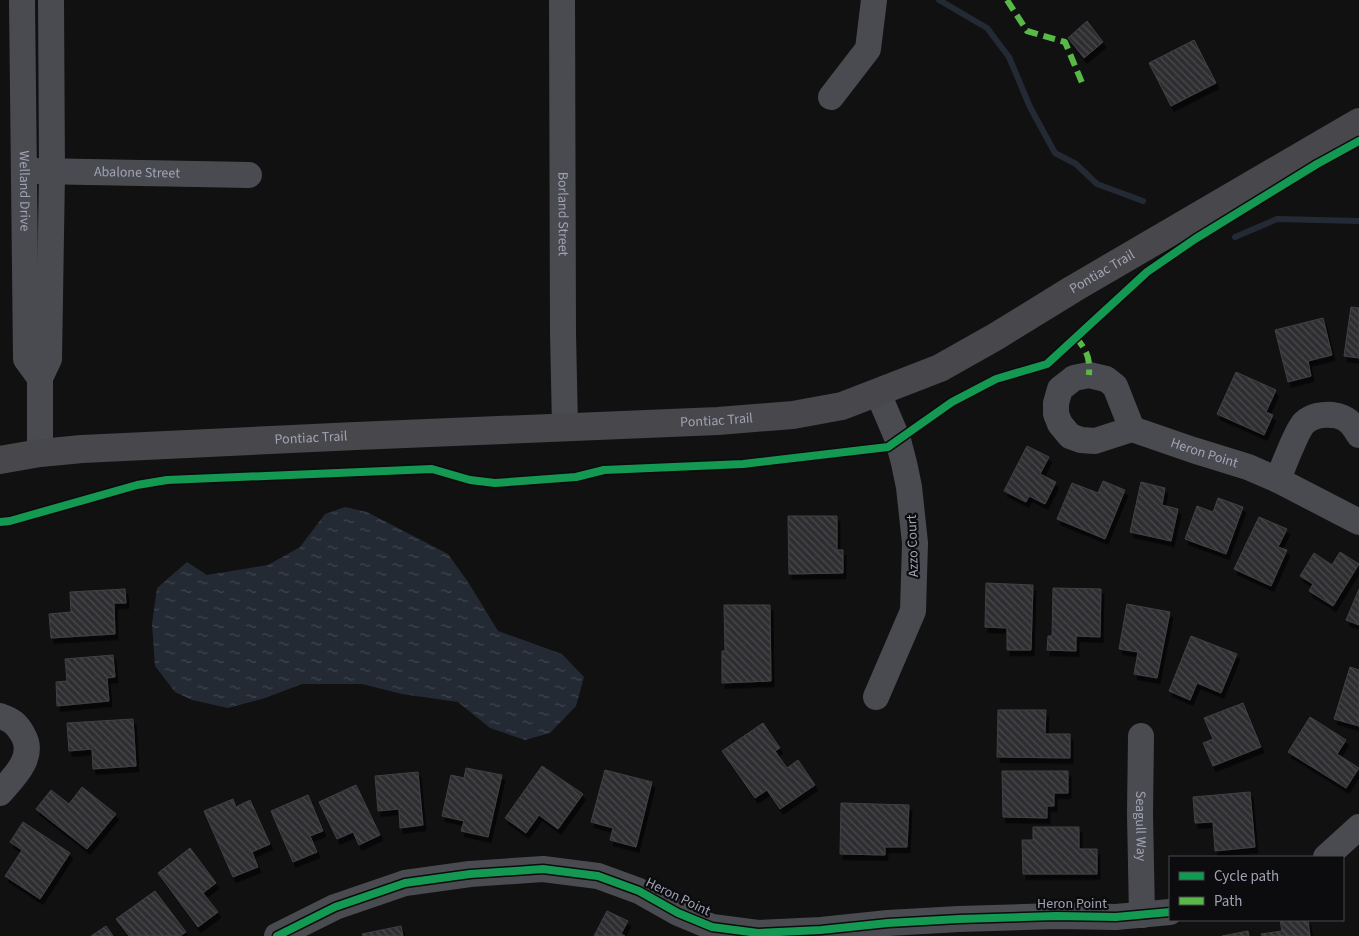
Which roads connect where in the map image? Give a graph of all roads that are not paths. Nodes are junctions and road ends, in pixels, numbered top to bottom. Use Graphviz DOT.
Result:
graph roads {
  1 [pos="22,0"];
  2 [pos="51,0"];
  3 [pos="562,0"];
  4 [pos="874,0"];
  5 [pos="830,97"];
  6 [pos="1359,122"];
  7 [pos="25,171"];
  8 [pos="52,172"];
  9 [pos="249,175"];
  10 [pos="40,378"];
  11 [pos="878,393"];
  12 [pos="566,427"];
  13 [pos="1132,429"];
  14 [pos="1359,435"];
  15 [pos="40,453"];
  16 [pos="0,460"];
  17 [pos="1278,480"];
  18 [pos="1359,522"];
  19 [pos="876,697"];
  20 [pos="0,716"];
  21 [pos="1142,736"];
  22 [pos="0,793"];
  23 [pos="1359,827"];
  24 [pos="1327,856"];
  25 [pos="1169,912"];
  26 [pos="1142,915"];
  27 [pos="278,936"];
  1 -- 7 [label="street, Welland Drive"];
  2 -- 8 [label="street, Welland Drive"];
  3 -- 12 [label="street, Borland Street"];
  4 -- 5 [label="street"];
  6 -- 11 [label="main road, Pontiac Trail"];
  7 -- 8 [label="street, Abalone Street"];
  7 -- 10 [label="street, Welland Drive"];
  8 -- 9 [label="street, Abalone Street"];
  8 -- 10 [label="street, Welland Drive"];
  10 -- 15 [label="street, Welland Drive"];
  11 -- 12 [label="main road, Pontiac Trail"];
  11 -- 19 [label="street, Azzo Court"];
  12 -- 15 [label="main road, Pontiac Trail"];
  13 -- 17 [label="street, Heron Point"];
  14 -- 17 [label="street"];
  15 -- 16 [label="main road, Pontiac Trail"];
  17 -- 18 [label="street, Heron Point"];
  20 -- 22 [label="street"];
  21 -- 26 [label="street, Seagull Way"];
  23 -- 24 [label="street"];
  25 -- 26 [label="street, Heron Point"];
  26 -- 27 [label="street, Heron Point"];
}
